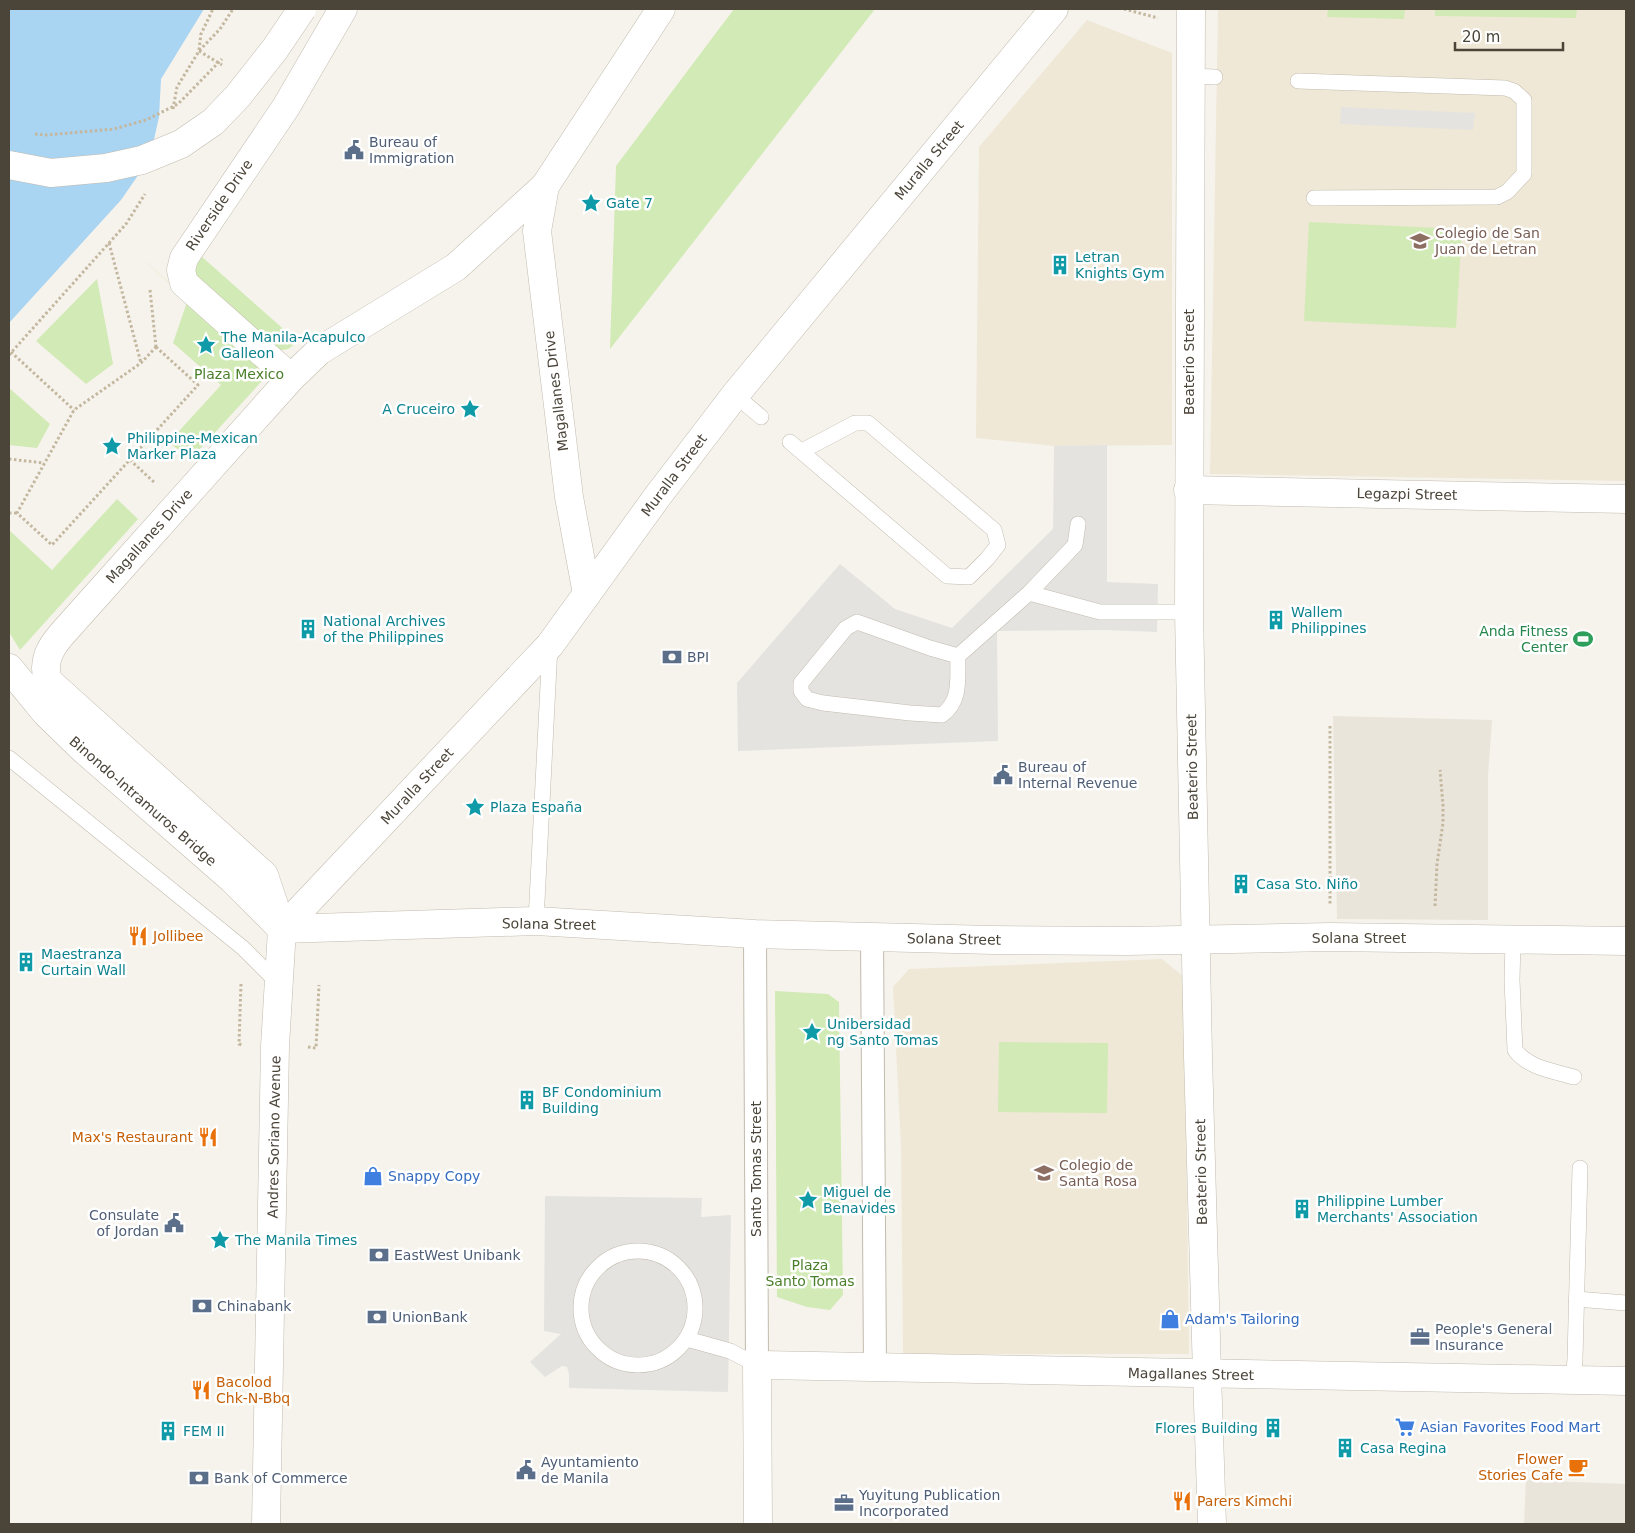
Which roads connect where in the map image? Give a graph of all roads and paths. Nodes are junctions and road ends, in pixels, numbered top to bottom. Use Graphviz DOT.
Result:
graph roads {
  1 [pos="213,9"];
  2 [pos="233,9"];
  3 [pos="302,9"];
  4 [pos="343,9"];
  5 [pos="661,9"];
  6 [pos="1054,9"];
  7 [pos="1191,9"];
  8 [pos="228,54"];
  9 [pos="1298,81"];
  10 [pos="29,134"];
  11 [pos="9,165"];
  12 [pos="545,186"];
  13 [pos="1314,198"];
  14 [pos="149,282"];
  15 [pos="156,347"];
  16 [pos="10,354"];
  17 [pos="142,363"];
  18 [pos="291,378"];
  19 [pos="734,395"];
  20 [pos="74,410"];
  21 [pos="761,417"];
  22 [pos="796,447"];
  23 [pos="9,459"];
  24 [pos="130,460"];
  25 [pos="44,464"];
  26 [pos="155,483"];
  27 [pos="1188,490"];
  28 [pos="1626,499"];
  29 [pos="9,513"];
  30 [pos="17,513"];
  31 [pos="1078,524"];
  32 [pos="1029,593"];
  33 [pos="588,594"];
  34 [pos="1189,612"];
  35 [pos="550,645"];
  36 [pos="958,656"];
  37 [pos="9,668"];
  38 [pos="1330,726"];
  39 [pos="9,758"];
  40 [pos="1440,770"];
  41 [pos="536,922"];
  42 [pos="282,929"];
  43 [pos="755,934"];
  44 [pos="1330,937"];
  45 [pos="872,938"];
  46 [pos="1196,939"];
  47 [pos="1433,939"];
  48 [pos="1513,940"];
  49 [pos="1626,941"];
  50 [pos="279,984"];
  51 [pos="1574,1077"];
  52 [pos="1580,1168"];
  53 [pos="1576,1299"];
  54 [pos="1626,1303"];
  55 [pos="687,1339"];
  56 [pos="757,1365"];
  57 [pos="875,1368"];
  58 [pos="1206,1374"];
  59 [pos="1573,1381"];
  60 [pos="1626,1382"];
  61 [pos="266,1524"];
  62 [pos="758,1524"];
  63 [pos="1212,1524"];
  1 -- 2 [label="path"];
  3 -- 11 [label="street, bridge"];
  4 -- 18 [label="street, Riverside Drive"];
  5 -- 12 [label="street, Magallanes Drive"];
  6 -- 19 [label="street, Muralla Street"];
  7 -- 27 [label="street, Beaterio Street"];
  8 -- 10 [label="path, bridge"];
  9 -- 13 [label="lane"];
  12 -- 18 [label="street, Magallanes Drive"];
  12 -- 33 [label="street, Magallanes Drive"];
  14 -- 15 [label="path"];
  15 -- 17 [label="path"];
  15 -- 24 [label="path"];
  16 -- 17 [label="path"];
  16 -- 20 [label="path"];
  17 -- 20 [label="path"];
  18 -- 42 [label="street, Magallanes Drive"];
  19 -- 21 [label="lane"];
  19 -- 33 [label="street, Muralla Street"];
  20 -- 25 [label="path"];
  22 -- 22 [label="lane"];
  23 -- 25 [label="path"];
  24 -- 26 [label="path"];
  24 -- 30 [label="path"];
  25 -- 30 [label="path"];
  27 -- 28 [label="street, Legazpi Street"];
  27 -- 34 [label="street, Beaterio Street"];
  29 -- 30 [label="path"];
  31 -- 32 [label="lane"];
  32 -- 34 [label="lane"];
  32 -- 36 [label="lane"];
  33 -- 35 [label="street, Muralla Street"];
  34 -- 46 [label="street, Beaterio Street"];
  35 -- 41 [label="lane"];
  35 -- 42 [label="street, Muralla Street"];
  36 -- 36 [label="lane"];
  37 -- 42 [label="street, Binondo-Intramuros Bridge"];
  38 -- 44 [label="path"];
  39 -- 50 [label="lane"];
  40 -- 47 [label="path"];
  41 -- 42 [label="street, Solana Street"];
  41 -- 43 [label="street, Solana Street"];
  42 -- 50 [label="street, Andres Soriano Avenue"];
  43 -- 45 [label="street, Solana Street"];
  43 -- 56 [label="street, Santo Tomas Street"];
  44 -- 46 [label="street, Solana Street"];
  44 -- 47 [label="street, Solana Street"];
  45 -- 46 [label="street, Solana Street"];
  45 -- 57 [label="street"];
  46 -- 58 [label="street, Beaterio Street"];
  47 -- 48 [label="street, Solana Street"];
  48 -- 49 [label="street, Solana Street"];
  48 -- 51 [label="lane"];
  50 -- 61 [label="street, Andres Soriano Avenue"];
  52 -- 53 [label="lane"];
  53 -- 54 [label="lane"];
  53 -- 59 [label="lane"];
  55 -- 55 [label="lane"];
  55 -- 56 [label="lane"];
  56 -- 57 [label="street, Magallanes Street"];
  56 -- 62 [label="street, Santo Tomas Street"];
  57 -- 58 [label="street, Magallanes Street"];
  58 -- 59 [label="street, Magallanes Street"];
  58 -- 63 [label="street, Beaterio Street"];
  59 -- 60 [label="street, Magallanes Street"];
}
